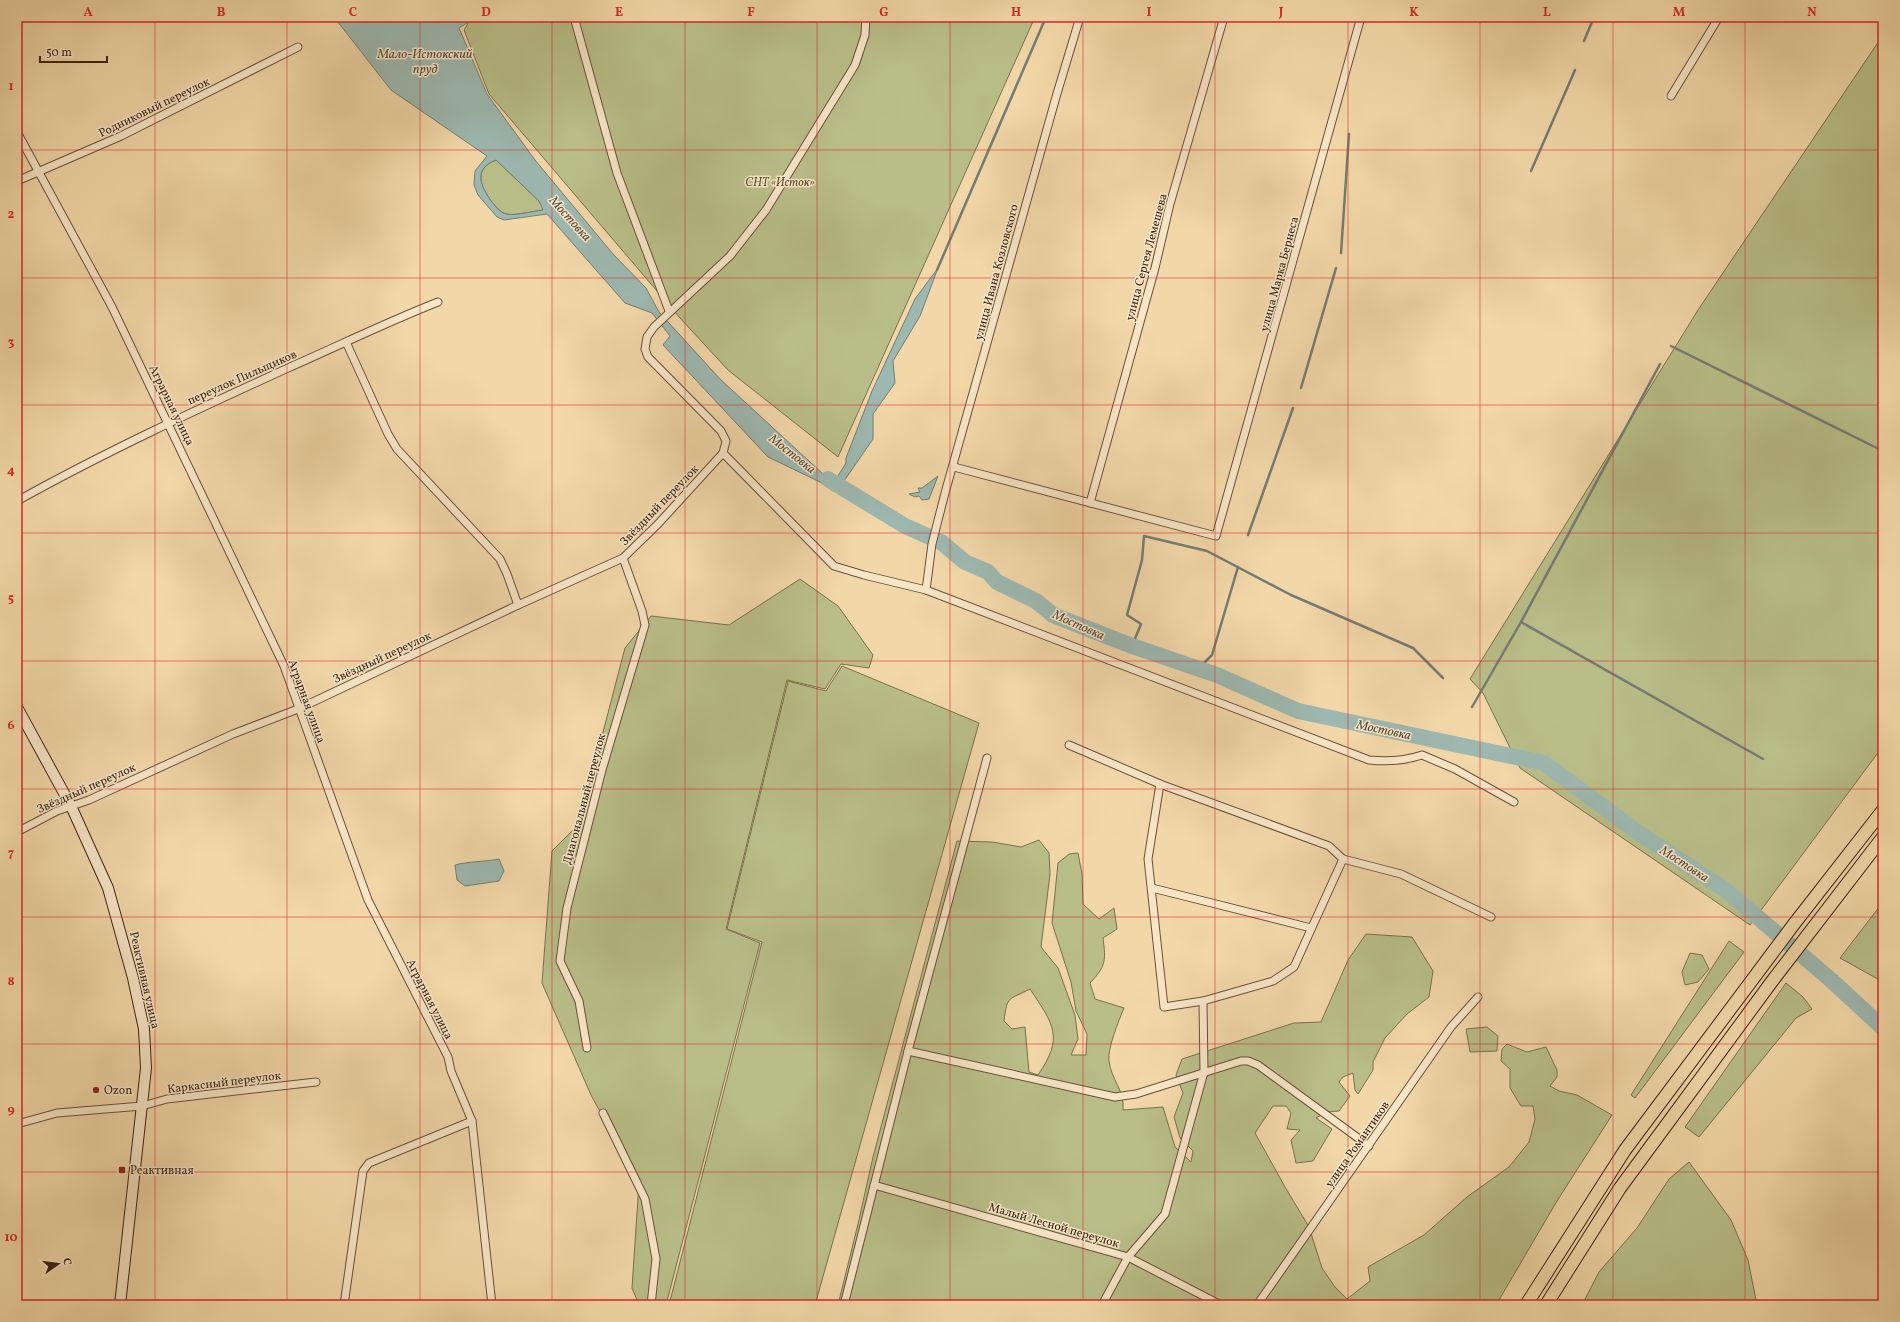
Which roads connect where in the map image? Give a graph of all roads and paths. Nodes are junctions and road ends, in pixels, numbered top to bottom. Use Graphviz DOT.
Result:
graph roads {
  1 [pos="574,17"];
  2 [pos="866,17"];
  3 [pos="1080,17"];
  4 [pos="1224,17"];
  5 [pos="1361,17"];
  6 [pos="1719,17"];
  7 [pos="298,48"];
  8 [pos="1671,96"];
  9 [pos="17,132"];
  10 [pos="38,171"];
  11 [pos="17,181"];
  12 [pos="438,302"];
  13 [pos="667,313"];
  14 [pos="346,342"];
  15 [pos="169,422"];
  16 [pos="723,453"];
  17 [pos="954,467"];
  18 [pos="17,501"];
  19 [pos="1090,503"];
  20 [pos="623,558"];
  21 [pos="926,590"];
  22 [pos="518,605"];
  23 [pos="17,707"];
  24 [pos="298,709"];
  25 [pos="1069,745"];
  26 [pos="986,758"];
  27 [pos="1160,784"];
  28 [pos="1514,802"];
  29 [pos="71,806"];
  30 [pos="1883,810"];
  31 [pos="17,832"];
  32 [pos="1883,837"];
  33 [pos="1343,859"];
  34 [pos="1152,888"];
  35 [pos="1491,917"];
  36 [pos="1311,928"];
  37 [pos="1478,996"];
  38 [pos="1203,1001"];
  39 [pos="587,1048"];
  40 [pos="908,1051"];
  41 [pos="1204,1072"];
  42 [pos="316,1082"];
  43 [pos="142,1106"];
  44 [pos="603,1113"];
  45 [pos="472,1121"];
  46 [pos="17,1124"];
  47 [pos="1369,1146"];
  48 [pos="874,1185"];
  49 [pos="1128,1257"];
  50 [pos="120,1305"];
  51 [pos="344,1305"];
  52 [pos="492,1305"];
  53 [pos="651,1305"];
  54 [pos="844,1305"];
  55 [pos="1102,1305"];
  56 [pos="1221,1305"];
  57 [pos="1257,1305"];
  58 [pos="1526,1305"];
  59 [pos="1546,1305"];
  1 -- 13 [label="street"];
  2 -- 13 [label="street"];
  3 -- 17 [label="street, улица Ивана Козловского"];
  4 -- 19 [label="street, улица Сергея Лемешева"];
  5 -- 19 [label="street, улица Марка Бернеса"];
  6 -- 8 [label="street"];
  7 -- 10 [label="street, Родниковый переулок"];
  9 -- 10 [label="street, Аграрная улица"];
  10 -- 11 [label="street, Родниковый переулок"];
  10 -- 15 [label="street, Аграрная улица"];
  12 -- 14 [label="street, переулок Пильщиков"];
  13 -- 16 [label="street"];
  14 -- 15 [label="street, переулок Пильщиков"];
  14 -- 22 [label="street"];
  15 -- 18 [label="street, переулок Пильщиков"];
  15 -- 24 [label="street, Аграрная улица"];
  16 -- 20 [label="street, Звёздный переулок"];
  16 -- 21 [label="street"];
  17 -- 19 [label="street"];
  17 -- 21 [label="street, улица Ивана Козловского"];
  20 -- 22 [label="street, Звёздный переулок"];
  20 -- 39 [label="street, Диагональный переулок"];
  21 -- 28 [label="street"];
  22 -- 24 [label="street, Звёздный переулок"];
  23 -- 29 [label="main road, Реактивная улица"];
  24 -- 29 [label="street, Звёздный переулок"];
  24 -- 45 [label="street, Аграрная улица"];
  25 -- 27 [label="street"];
  26 -- 40 [label="street"];
  27 -- 33 [label="street"];
  27 -- 34 [label="street"];
  29 -- 31 [label="street, Звёздный переулок"];
  29 -- 43 [label="main road, Реактивная улица"];
  30 -- 58 [label="highway"];
  32 -- 59 [label="highway"];
  33 -- 35 [label="street"];
  33 -- 36 [label="street"];
  34 -- 36 [label="street"];
  34 -- 38 [label="street"];
  36 -- 38 [label="street"];
  37 -- 47 [label="street, улица Романтиков"];
  38 -- 41 [label="street"];
  40 -- 41 [label="street"];
  40 -- 48 [label="street"];
  41 -- 47 [label="street"];
  41 -- 49 [label="street"];
  42 -- 43 [label="street, Каркасный переулок"];
  43 -- 46 [label="street, Каркасный переулок"];
  43 -- 50 [label="main road, Реактивная улица"];
  44 -- 53 [label="street"];
  45 -- 51 [label="street"];
  45 -- 52 [label="street, Аграрная улица"];
  47 -- 57 [label="street, улица Романтиков"];
  48 -- 49 [label="street, Малый Лесной переулок"];
  48 -- 54 [label="street"];
  49 -- 55 [label="street"];
  49 -- 56 [label="street, Малый Лесной переулок"];
}
